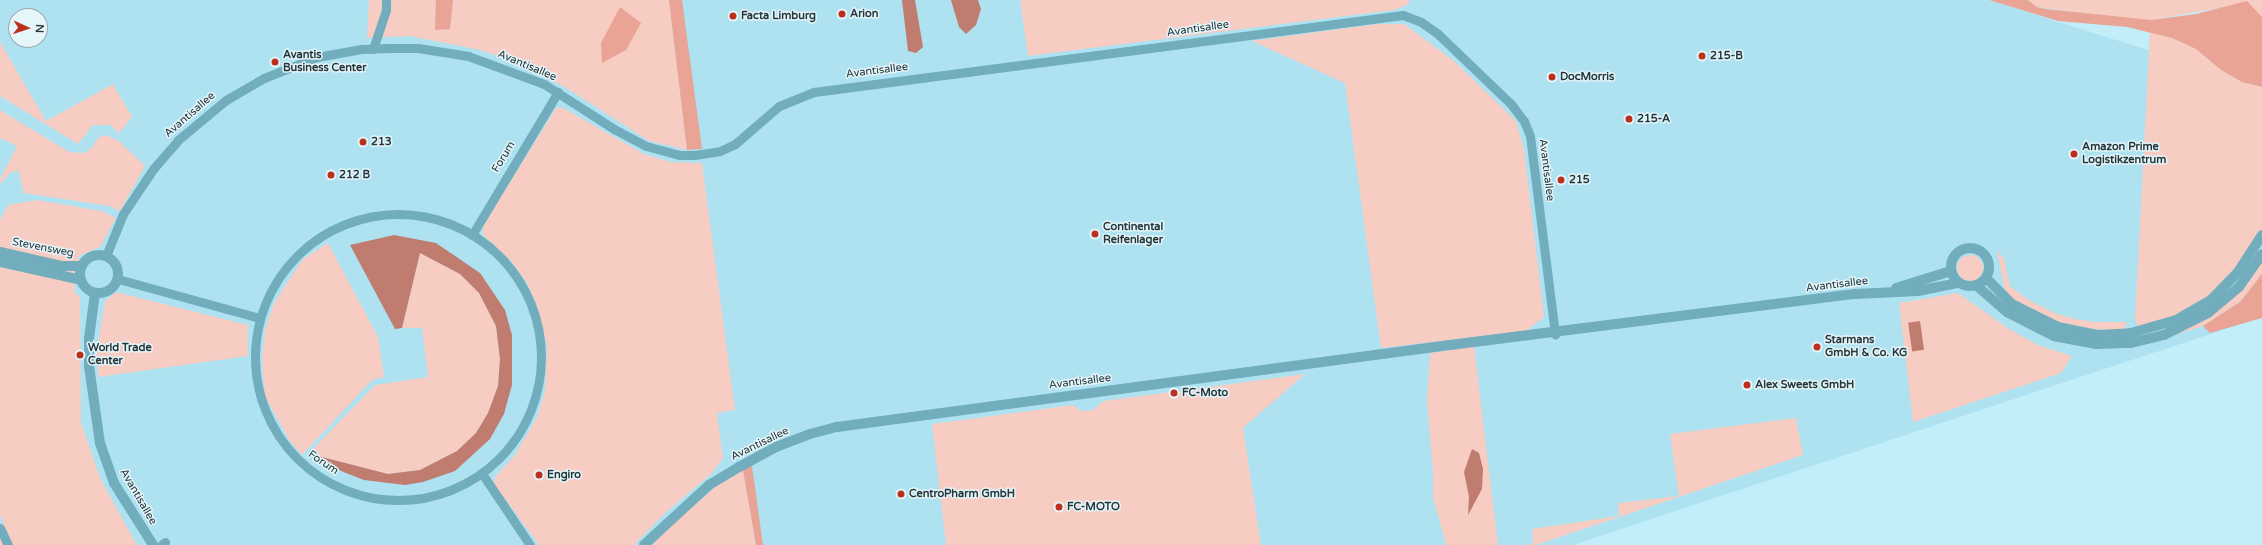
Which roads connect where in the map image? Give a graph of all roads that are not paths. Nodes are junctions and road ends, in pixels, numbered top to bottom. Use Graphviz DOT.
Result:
graph roads {
  1 [pos="386,0"];
  2 [pos="373,49"];
  3 [pos="558,92"];
  4 [pos="472,235"];
  5 [pos="2262,235"];
  6 [pos="0,252"];
  7 [pos="2262,254"];
  8 [pos="106,256"];
  9 [pos="0,262"];
  10 [pos="82,266"];
  11 [pos="1951,271"];
  12 [pos="1986,278"];
  13 [pos="118,279"];
  14 [pos="81,280"];
  15 [pos="1958,282"];
  16 [pos="1977,286"];
  17 [pos="1884,291"];
  18 [pos="95,293"];
  19 [pos="260,318"];
  20 [pos="1555,334"];
  21 [pos="483,475"];
  22 [pos="0,528"];
  23 [pos="8,545"];
  24 [pos="153,545"];
  25 [pos="530,545"];
  26 [pos="644,545"];
  1 -- 2 [label="street"];
  2 -- 3 [label="street, Avantisallee"];
  2 -- 8 [label="street, Avantisallee"];
  3 -- 4 [label="street, Forum"];
  3 -- 20 [label="street, Avantisallee"];
  4 -- 19 [label="street, Forum"];
  4 -- 21 [label="street, Forum"];
  5 -- 12 [label="street"];
  6 -- 10 [label="street, Stevensweg"];
  7 -- 16 [label="street, Avantisallee"];
  8 -- 10 [label="street"];
  8 -- 13 [label="street"];
  9 -- 14 [label="street, Stevensweg"];
  10 -- 14 [label="street"];
  11 -- 12 [label="street"];
  11 -- 15 [label="street"];
  11 -- 17 [label="street, Avantisallee"];
  12 -- 16 [label="street"];
  13 -- 18 [label="street"];
  13 -- 19 [label="street"];
  14 -- 18 [label="street"];
  15 -- 16 [label="street, Avantisallee"];
  15 -- 17 [label="street, Avantisallee"];
  17 -- 20 [label="street, Avantisallee"];
  18 -- 24 [label="street, Avantisallee"];
  19 -- 21 [label="street, Forum"];
  20 -- 26 [label="street, Avantisallee"];
  21 -- 25 [label="street"];
  22 -- 23 [label="street"];
}
